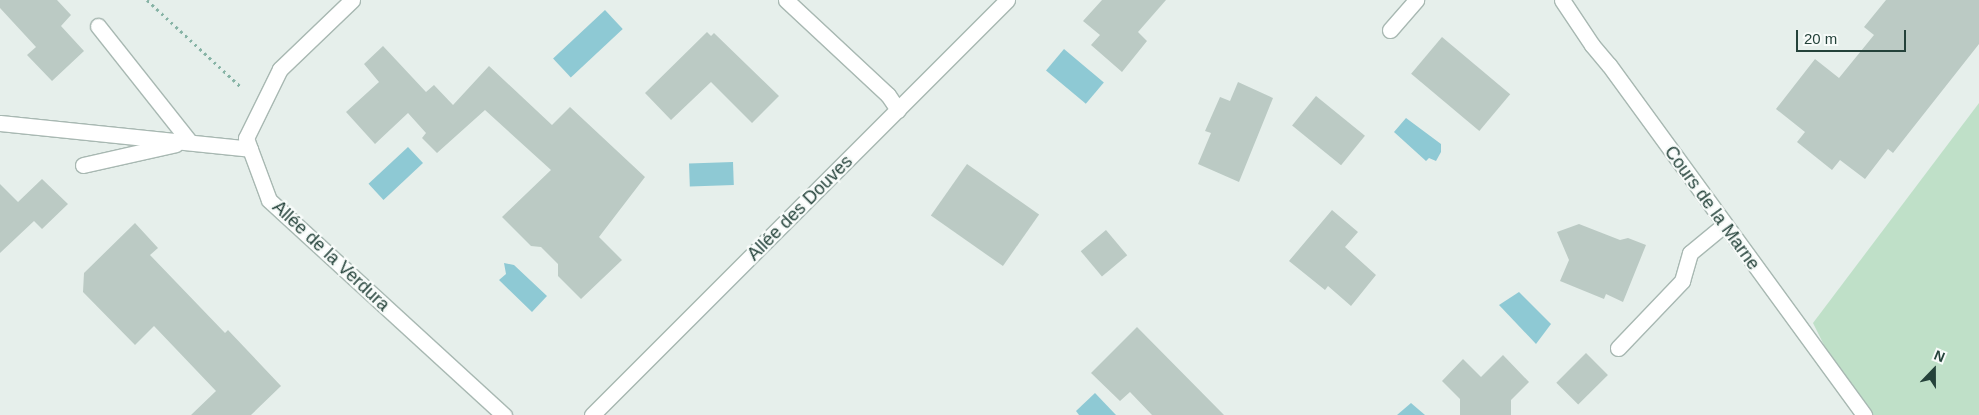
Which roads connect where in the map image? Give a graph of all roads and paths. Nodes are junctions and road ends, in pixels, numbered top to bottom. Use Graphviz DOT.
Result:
graph roads {
  1 [pos="147,0"];
  2 [pos="352,0"];
  3 [pos="786,0"];
  4 [pos="1007,0"];
  5 [pos="1416,0"];
  6 [pos="1564,1"];
  7 [pos="98,26"];
  8 [pos="1390,30"];
  9 [pos="262,106"];
  10 [pos="898,110"];
  11 [pos="0,123"];
  12 [pos="190,142"];
  13 [pos="250,149"];
  14 [pos="82,164"];
  15 [pos="1724,224"];
  16 [pos="1618,348"];
  17 [pos="504,415"];
  18 [pos="592,415"];
  19 [pos="1864,415"];
  1 -- 9 [label="path"];
  2 -- 9 [label="street, Allée de la Verdura"];
  3 -- 10 [label="street"];
  4 -- 10 [label="street, Allée des Douves"];
  5 -- 8 [label="street"];
  6 -- 15 [label="street, Cours de la Marne"];
  7 -- 12 [label="street"];
  9 -- 13 [label="street, Allée de la Verdura"];
  10 -- 18 [label="street, Allée des Douves"];
  11 -- 12 [label="street"];
  12 -- 13 [label="street"];
  12 -- 14 [label="street"];
  13 -- 17 [label="street, Allée de la Verdura"];
  15 -- 16 [label="street"];
  15 -- 19 [label="street, Cours de la Marne"];
}
